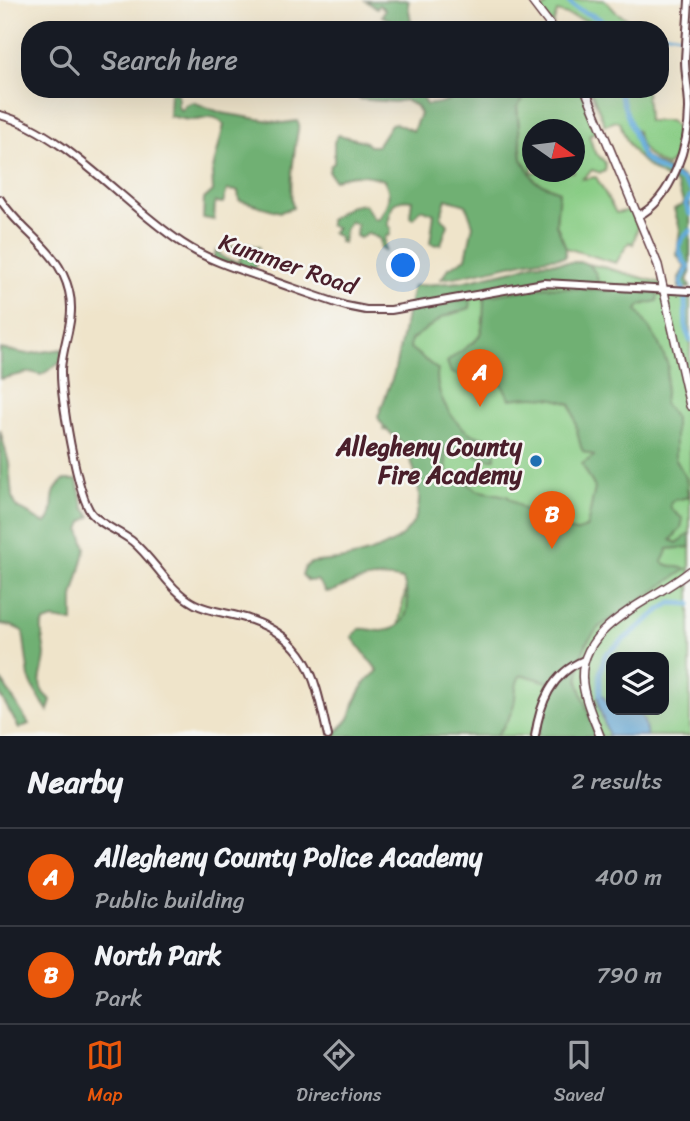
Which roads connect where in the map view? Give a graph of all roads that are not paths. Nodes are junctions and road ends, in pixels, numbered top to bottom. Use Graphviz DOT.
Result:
graph roads {
  1 [pos="531,0"];
  2 [pos="689,0"];
  3 [pos="547,21"];
  4 [pos="589,98"];
  5 [pos="0,115"];
  6 [pos="0,199"];
  7 [pos="638,216"];
  8 [pos="665,290"];
  9 [pos="690,291"];
  10 [pos="690,406"];
  11 [pos="690,571"];
  12 [pos="584,660"];
  13 [pos="328,736"];
  14 [pos="535,736"];
  15 [pos="600,736"];
  1 -- 3 [label="main road"];
  2 -- 7 [label="street"];
  4 -- 7 [label="main road"];
  5 -- 8 [label="street, Kummer Road"];
  6 -- 13 [label="street"];
  7 -- 8 [label="main road"];
  8 -- 9 [label="street, Kummer Road"];
  8 -- 10 [label="main road"];
  11 -- 12 [label="main road"];
  12 -- 14 [label="street"];
  12 -- 15 [label="main road"];
}
